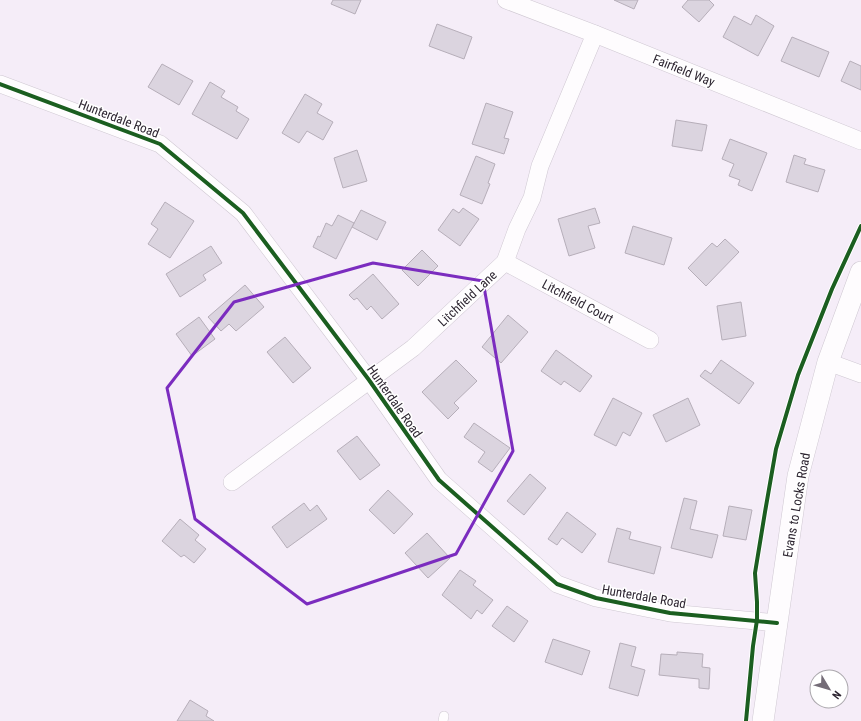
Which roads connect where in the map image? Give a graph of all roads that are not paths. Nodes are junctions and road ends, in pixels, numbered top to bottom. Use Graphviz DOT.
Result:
graph roads {
  1 [pos="506,0"];
  2 [pos="595,34"];
  3 [pos="0,84"];
  4 [pos="861,141"];
  5 [pos="505,262"];
  6 [pos="861,272"];
  7 [pos="650,340"];
  8 [pos="828,362"];
  9 [pos="861,374"];
  10 [pos="369,380"];
  11 [pos="232,482"];
  12 [pos="777,623"];
  13 [pos="763,721"];
  1 -- 2 [label="street, Fairfield Way"];
  2 -- 4 [label="street, Fairfield Way"];
  2 -- 5 [label="street, Litchfield Lane"];
  3 -- 10 [label="street, Hunterdale Road"];
  5 -- 7 [label="street, Litchfield Court"];
  5 -- 10 [label="street, Litchfield Lane"];
  6 -- 8 [label="street, Evans to Locks Road"];
  8 -- 9 [label="street"];
  8 -- 12 [label="street, Evans to Locks Road"];
  10 -- 11 [label="street, Litchfield Lane"];
  10 -- 12 [label="street, Hunterdale Road"];
  12 -- 13 [label="street, Evans to Locks Road"];
}
